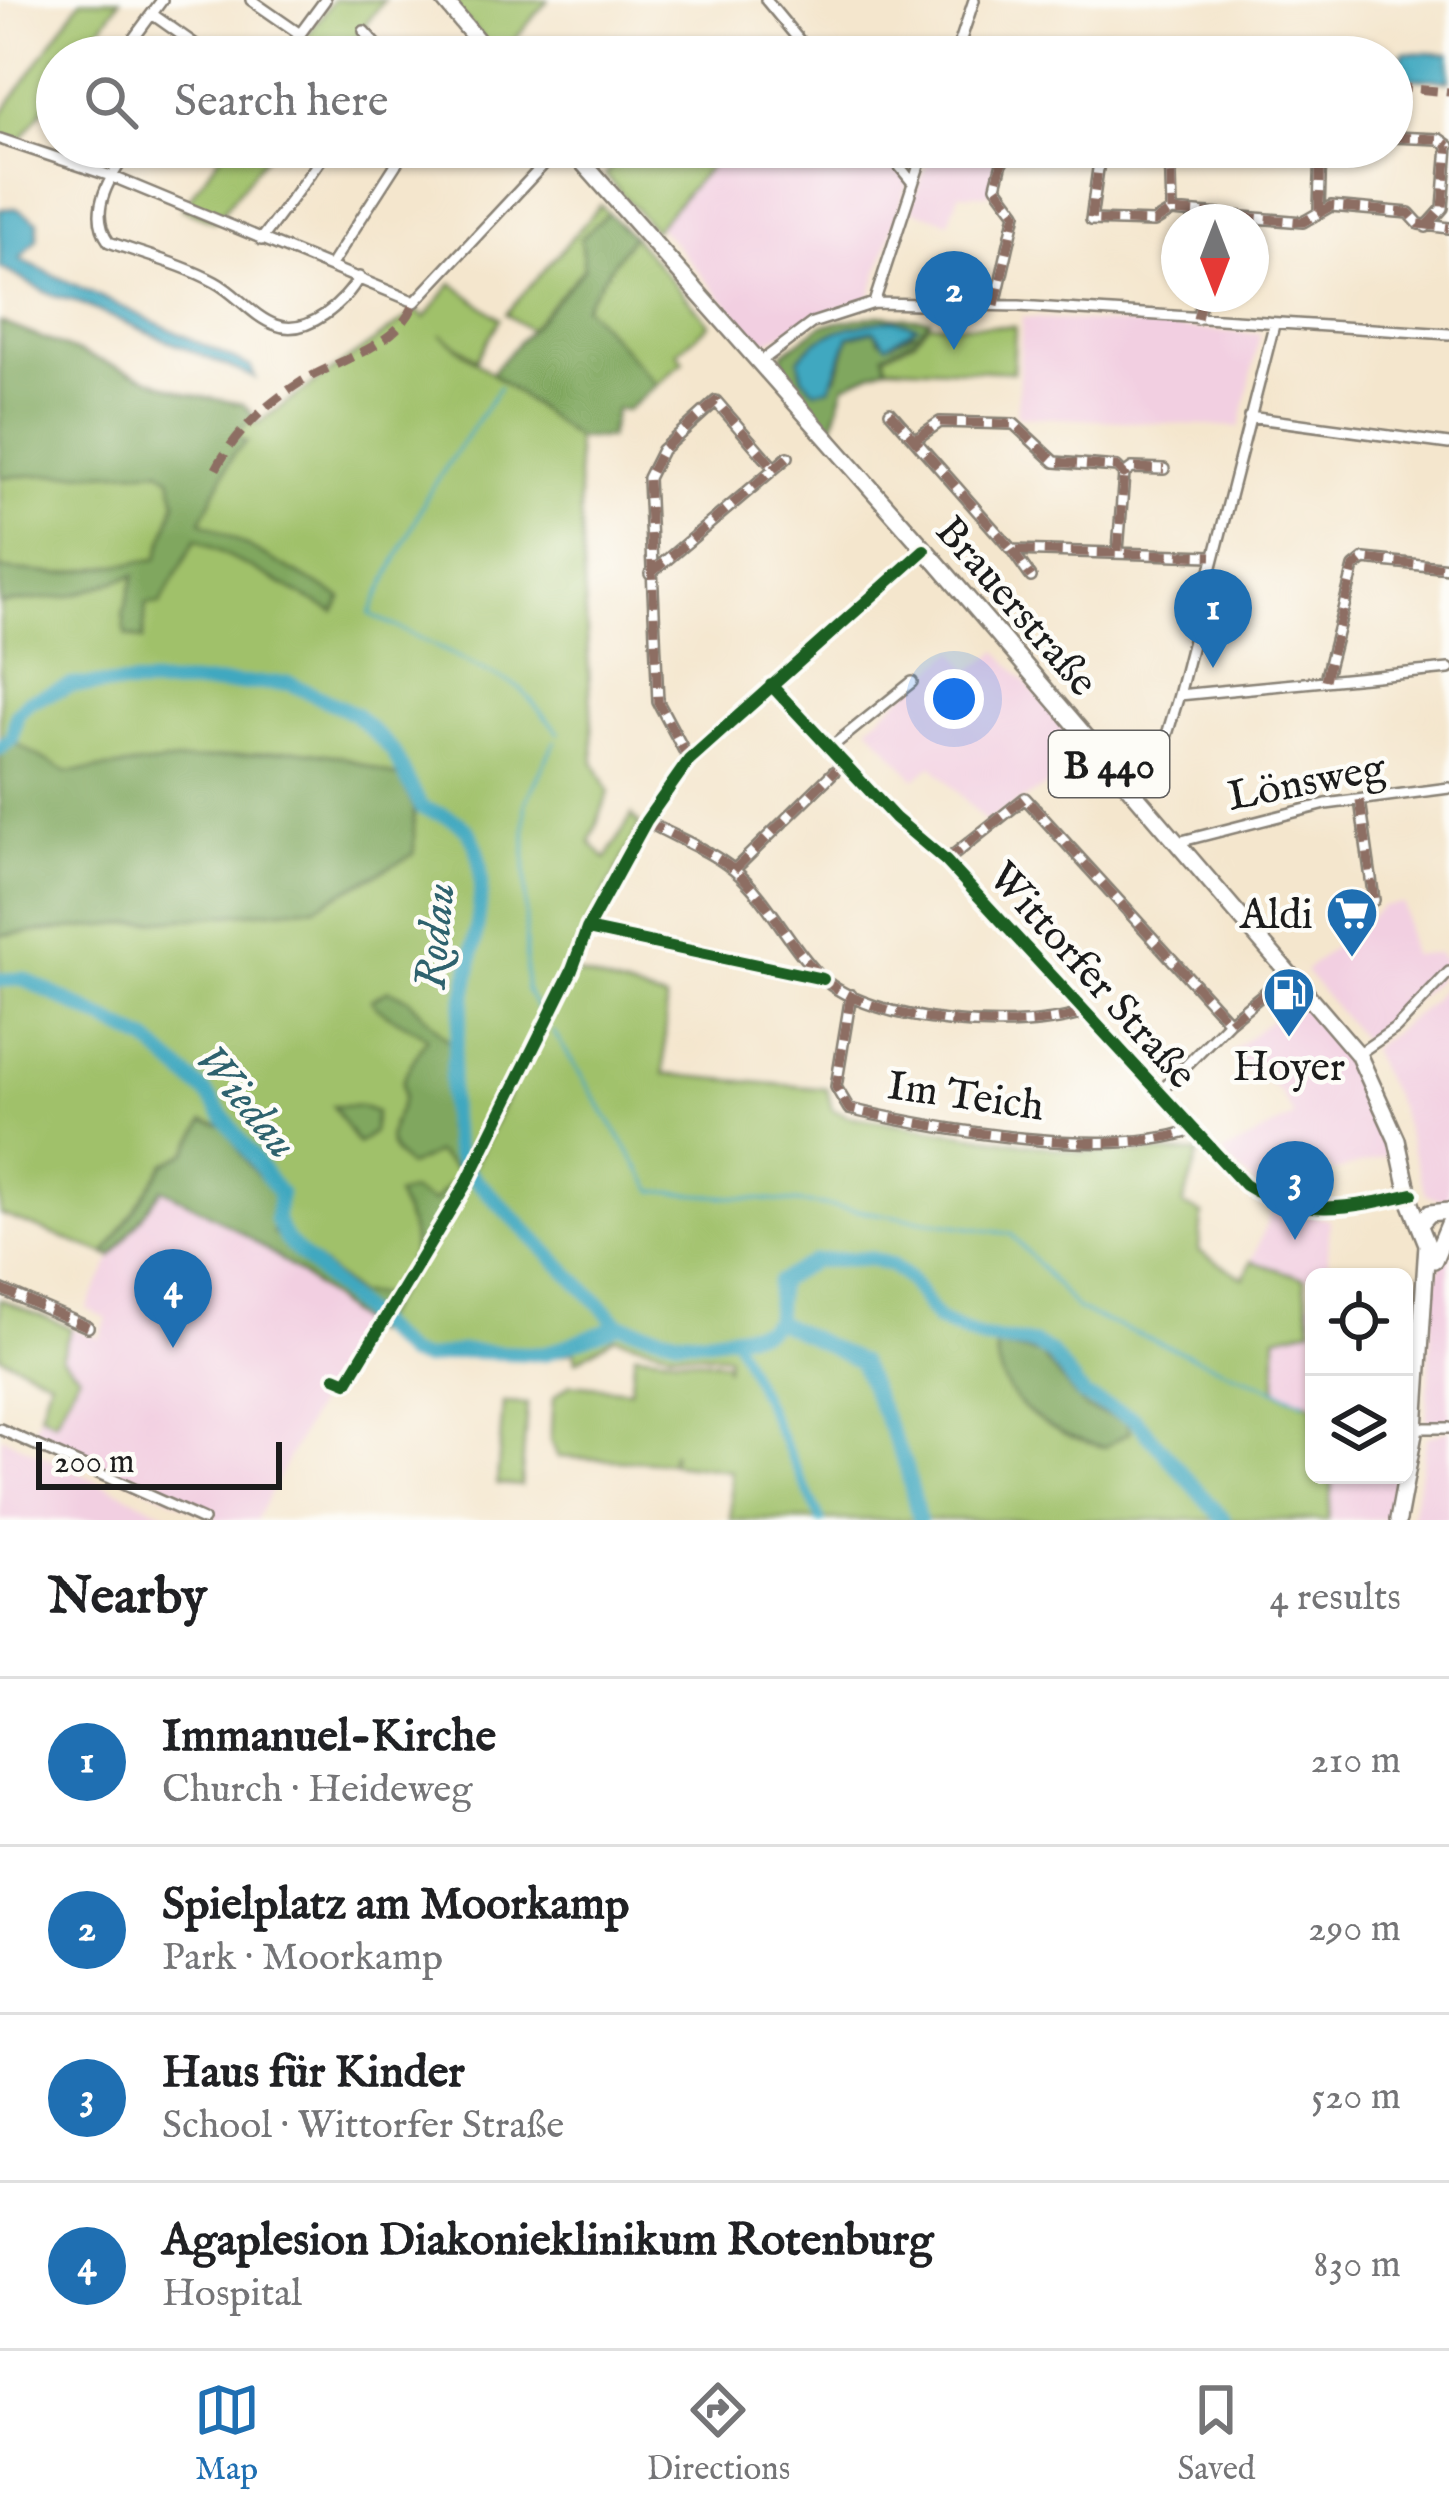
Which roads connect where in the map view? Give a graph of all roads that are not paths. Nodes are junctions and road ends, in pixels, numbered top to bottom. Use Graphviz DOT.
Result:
graph roads {
  1 [pos="162,0"];
  2 [pos="251,0"];
  3 [pos="325,0"];
  4 [pos="444,0"];
  5 [pos="766,0"];
  6 [pos="974,0"];
  7 [pos="152,14"];
  8 [pos="364,32"];
  9 [pos="300,34"];
  10 [pos="135,36"];
  11 [pos="183,36"];
  12 [pos="368,36"];
  13 [pos="474,36"];
  14 [pos="796,36"];
  15 [pos="962,36"];
  16 [pos="1413,137"];
  17 [pos="0,139"];
  18 [pos="1448,146"];
  19 [pos="36,151"];
  20 [pos="87,168"];
  21 [pos="116,168"];
  22 [pos="315,168"];
  23 [pos="393,168"];
  24 [pos="545,168"];
  25 [pos="584,168"];
  26 [pos="901,168"];
  27 [pos="918,168"];
  28 [pos="1001,168"];
  29 [pos="1098,168"];
  30 [pos="1171,168"];
  31 [pos="1321,168"];
  32 [pos="111,176"];
  33 [pos="913,183"];
  34 [pos="1172,204"];
  35 [pos="1319,210"];
  36 [pos="1161,218"];
  37 [pos="1269,220"];
  38 [pos="1426,227"];
  39 [pos="1449,228"];
  40 [pos="261,240"];
  41 [pos="331,265"];
  42 [pos="359,277"];
  43 [pos="874,304"];
  44 [pos="994,305"];
  45 [pos="1199,312"];
  46 [pos="1198,319"];
  47 [pos="1274,325"];
  48 [pos="1449,334"];
  49 [pos="760,362"];
  50 [pos="890,412"];
  51 [pos="1249,417"];
  52 [pos="916,438"];
  53 [pos="1449,445"];
  54 [pos="788,457"];
  55 [pos="772,467"];
  56 [pos="1164,469"];
  57 [pos="1124,474"];
  58 [pos="923,550"];
  59 [pos="1012,550"];
  60 [pos="1118,551"];
  61 [pos="1212,556"];
  62 [pos="1449,568"];
  63 [pos="650,574"];
  64 [pos="1031,577"];
  65 [pos="1449,669"];
  66 [pos="1325,680"];
  67 [pos="912,682"];
  68 [pos="771,685"];
  69 [pos="1178,695"];
  70 [pos="830,748"];
  71 [pos="689,760"];
  72 [pos="843,763"];
  73 [pos="1449,788"];
  74 [pos="1133,792"];
  75 [pos="1360,800"];
  76 [pos="646,821"];
  77 [pos="1178,842"];
  78 [pos="946,861"];
  79 [pos="734,870"];
  80 [pos="1374,900"];
  81 [pos="1289,973"];
  82 [pos="824,979"];
  83 [pos="1447,981"];
  84 [pos="851,995"];
  85 [pos="1086,1012"];
  86 [pos="1229,1022"];
  87 [pos="1358,1054"];
  88 [pos="1158,1094"];
  89 [pos="1192,1130"];
  90 [pos="1412,1194"];
  91 [pos="1438,1223"];
  92 [pos="0,1289"];
  93 [pos="88,1327"];
  94 [pos="1415,1428"];
  95 [pos="1449,1428"];
  96 [pos="0,1429"];
  97 [pos="203,1520"];
  98 [pos="1397,1520"];
  1 -- 7 [label="street"];
  2 -- 9 [label="street"];
  3 -- 9 [label="street"];
  4 -- 13 [label="main road"];
  5 -- 14 [label="street"];
  6 -- 15 [label="street"];
  7 -- 10 [label="street"];
  7 -- 11 [label="street"];
  8 -- 12 [label="street"];
  16 -- 18 [label="street"];
  17 -- 19 [label="street"];
  18 -- 38 [label="street"];
  20 -- 32 [label="street"];
  21 -- 32 [label="street"];
  22 -- 40 [label="street"];
  23 -- 41 [label="street"];
  24 -- 42 [label="street"];
  25 -- 49 [label="main road, B 440"];
  26 -- 33 [label="street"];
  27 -- 33 [label="street"];
  28 -- 44 [label="street"];
  29 -- 36 [label="street"];
  30 -- 34 [label="street"];
  31 -- 35 [label="street"];
  32 -- 40 [label="street"];
  32 -- 42 [label="street"];
  33 -- 43 [label="street"];
  35 -- 37 [label="street"];
  35 -- 38 [label="street"];
  38 -- 39 [label="street"];
  40 -- 41 [label="street"];
  41 -- 42 [label="street"];
  43 -- 44 [label="street"];
  43 -- 49 [label="street"];
  44 -- 46 [label="street"];
  45 -- 46 [label="street"];
  46 -- 47 [label="street"];
  47 -- 48 [label="street"];
  47 -- 51 [label="street"];
  49 -- 58 [label="main road, Brauerstraße / B 440"];
  50 -- 52 [label="street"];
  51 -- 53 [label="street"];
  51 -- 61 [label="street"];
  52 -- 57 [label="street"];
  52 -- 59 [label="street"];
  54 -- 55 [label="street"];
  55 -- 63 [label="street"];
  55 -- 63 [label="street"];
  56 -- 57 [label="street"];
  57 -- 60 [label="street"];
  58 -- 68 [label="street"];
  58 -- 74 [label="main road, Brauerstraße / B 440"];
  59 -- 60 [label="street"];
  59 -- 64 [label="street"];
  60 -- 61 [label="street"];
  61 -- 69 [label="street"];
  62 -- 66 [label="street"];
  63 -- 71 [label="street"];
  65 -- 66 [label="street"];
  66 -- 69 [label="street"];
  67 -- 70 [label="street"];
  68 -- 70 [label="street, Wittorfer Straße"];
  68 -- 71 [label="street"];
  69 -- 74 [label="street"];
  70 -- 72 [label="street, Wittorfer Straße"];
  71 -- 76 [label="street"];
  72 -- 78 [label="street, Wittorfer Straße"];
  72 -- 79 [label="street"];
  73 -- 75 [label="street, Lönsweg"];
  74 -- 77 [label="main road, Brauerstraße / B 440"];
  75 -- 77 [label="street, Lönsweg"];
  75 -- 80 [label="street"];
  76 -- 79 [label="street"];
  76 -- 82 [label="street"];
  77 -- 81 [label="main road, Brauerstraße / B 440"];
  78 -- 85 [label="street, Wittorfer Straße"];
  78 -- 86 [label="street"];
  79 -- 82 [label="street"];
  81 -- 86 [label="street"];
  81 -- 87 [label="main road, Brauerstraße / B 440"];
  82 -- 84 [label="street"];
  83 -- 87 [label="street"];
  84 -- 85 [label="street"];
  84 -- 89 [label="street, Im Teich"];
  85 -- 88 [label="street, Wittorfer Straße"];
  86 -- 88 [label="street"];
  87 -- 90 [label="main road, Brauerstraße / B 440"];
  88 -- 89 [label="street, Wittorfer Straße"];
  89 -- 90 [label="street, Wittorfer Straße"];
  90 -- 91 [label="main road"];
  91 -- 94 [label="main road"];
  92 -- 93 [label="street"];
  94 -- 95 [label="street"];
  94 -- 98 [label="main road"];
  96 -- 97 [label="street"];
}
